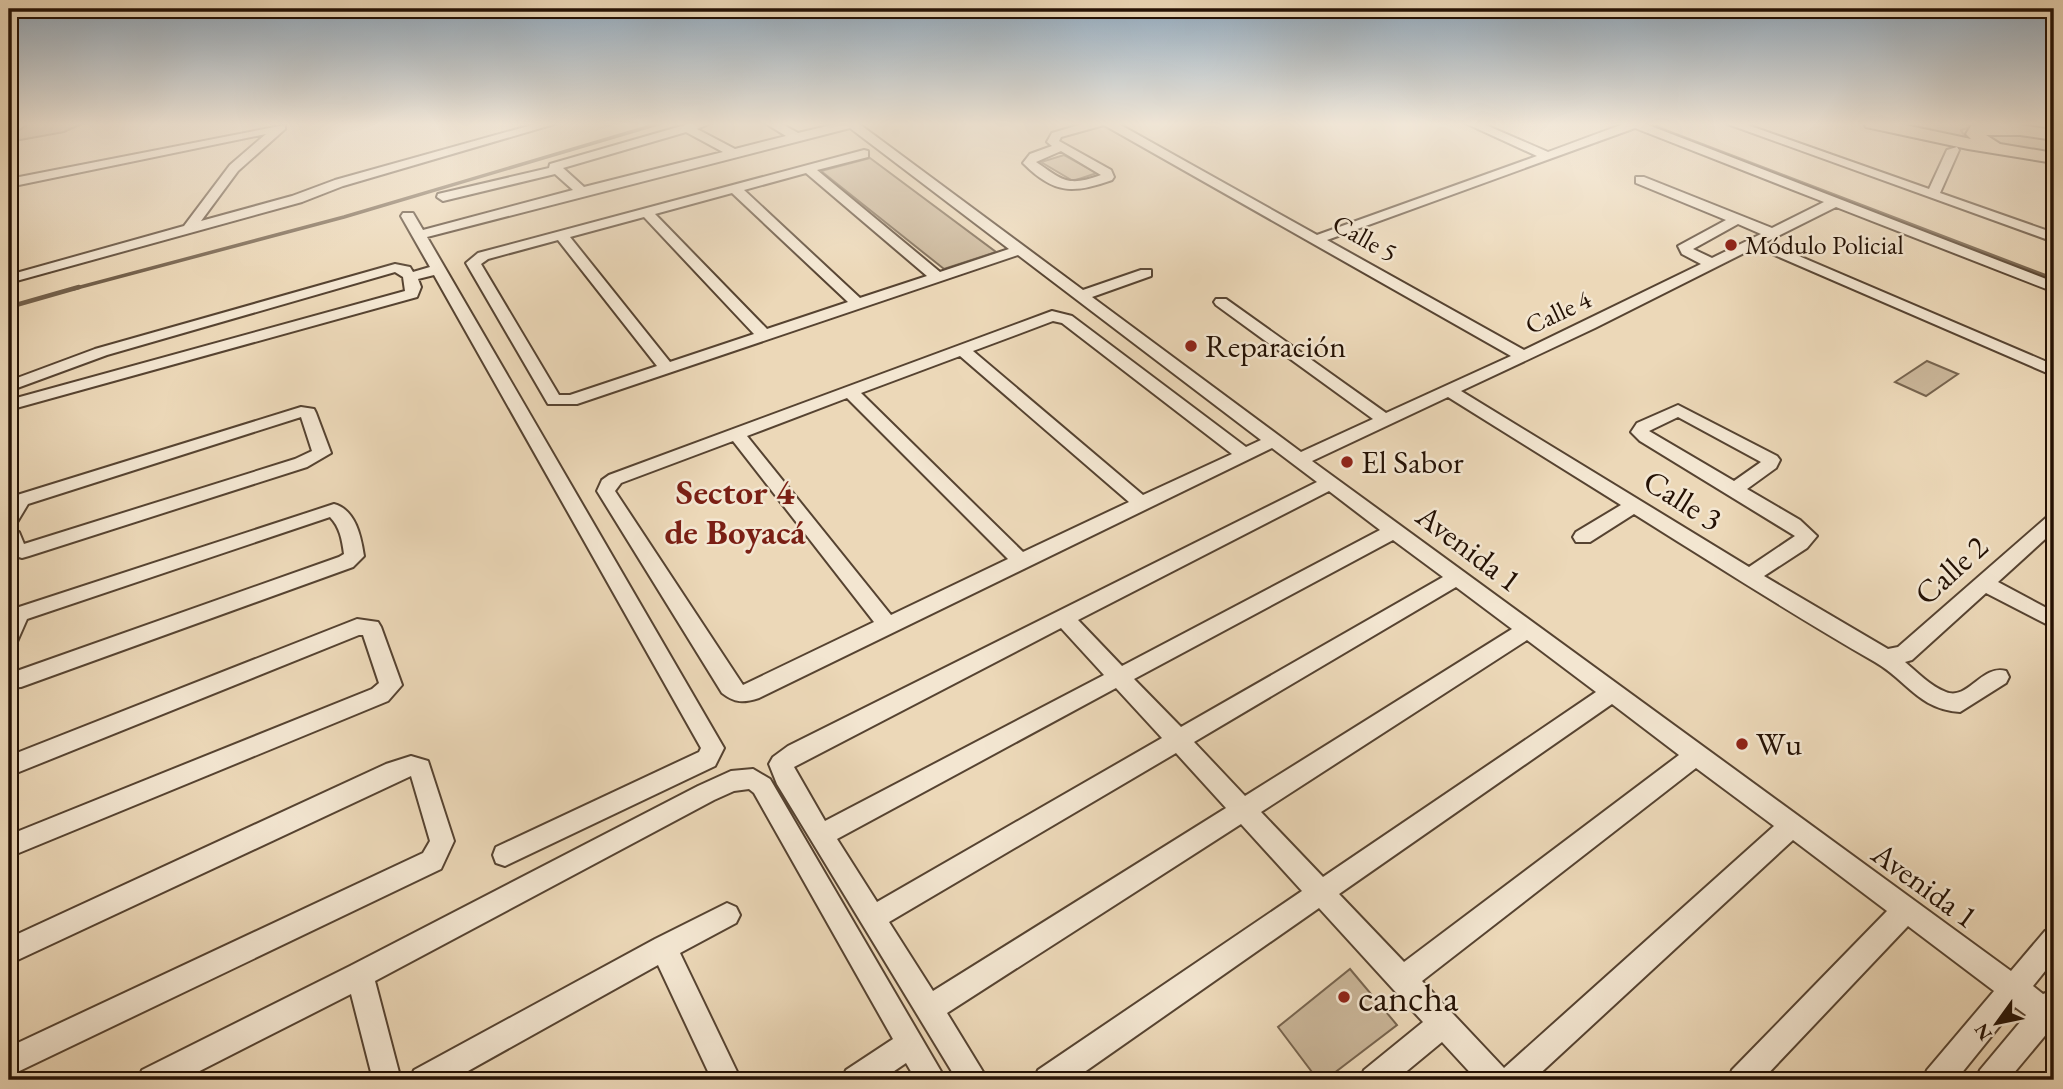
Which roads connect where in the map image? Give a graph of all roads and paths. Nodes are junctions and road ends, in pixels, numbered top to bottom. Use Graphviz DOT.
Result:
graph roads {
  1 [pos="55,174"];
  2 [pos="230,174"];
  3 [pos="372,174"];
  4 [pos="541,174"];
  5 [pos="562,174"];
  6 [pos="630,174"];
  7 [pos="786,174"];
  8 [pos="814,174"];
  9 [pos="917,174"];
  10 [pos="1045,174"];
  11 [pos="1108,174"];
  12 [pos="1200,174"];
  13 [pos="1499,174"];
  14 [pos="1762,174"];
  15 [pos="1874,174"];
  16 [pos="1942,174"];
  17 [pos="1640,180"];
  18 [pos="9,183"];
  19 [pos="734,188"];
  20 [pos="582,191"];
  21 [pos="1933,195"];
  22 [pos="443,197"];
  23 [pos="1835,202"];
  24 [pos="646,212"];
  25 [pos="408,216"];
  26 [pos="1736,220"];
  27 [pos="189,229"];
  28 [pos="1771,233"];
  29 [pos="419,235"];
  30 [pos="561,235"];
  31 [pos="2054,238"];
  32 [pos="1318,239"];
  33 [pos="1755,242"];
  34 [pos="1019,250"];
  35 [pos="1712,264"];
  36 [pos="438,269"];
  37 [pos="1146,273"];
  38 [pos="410,277"];
  39 [pos="937,277"];
  40 [pos="9,279"];
  41 [pos="2054,287"];
  42 [pos="1082,296"];
  43 [pos="1221,302"];
  44 [pos="857,303"];
  45 [pos="763,334"];
  46 [pos="961,349"];
  47 [pos="1523,355"];
  48 [pos="666,367"];
  49 [pos="2054,371"];
  50 [pos="9,386"];
  51 [pos="1449,391"];
  52 [pos="850,392"];
  53 [pos="9,405"];
  54 [pos="1385,420"];
  55 [pos="736,434"];
  56 [pos="1273,441"];
  57 [pos="1245,454"];
  58 [pos="1298,460"];
  59 [pos="1329,483"];
  60 [pos="1735,489"];
  61 [pos="1142,504"];
  62 [pos="1635,505"];
  63 [pos="9,520"];
  64 [pos="2054,521"];
  65 [pos="1394,531"];
  66 [pos="9,536"];
  67 [pos="1583,537"];
  68 [pos="1021,561"];
  69 [pos="1749,576"];
  70 [pos="1457,578"];
  71 [pos="1983,582"];
  72 [pos="1064,618"];
  73 [pos="2054,621"];
  74 [pos="887,624"];
  75 [pos="1527,630"];
  76 [pos="9,638"];
  77 [pos="1886,658"];
  78 [pos="1119,677"];
  79 [pos="1998,677"];
  80 [pos="9,679"];
  81 [pos="1611,693"];
  82 [pos="1178,741"];
  83 [pos="1696,755"];
  84 [pos="9,766"];
  85 [pos="1243,809"];
  86 [pos="1792,825"];
  87 [pos="821,835"];
  88 [pos="9,846"];
  89 [pos="505,855"];
  90 [pos="1320,891"];
  91 [pos="1906,910"];
  92 [pos="727,915"];
  93 [pos="872,918"];
  94 [pos="2054,940"];
  95 [pos="664,948"];
  96 [pos="9,951"];
  97 [pos="360,975"];
  98 [pos="1402,980"];
  99 [pos="2014,989"];
  100 [pos="929,1009"];
  101 [pos="2051,1011"];
  102 [pos="1443,1023"];
  103 [pos="910,1044"];
  104 [pos="9,1062"];
  105 [pos="723,1079"];
  106 [pos="152,1080"];
  107 [pos="387,1080"];
  108 [pos="424,1080"];
  109 [pos="856,1080"];
  110 [pos="932,1080"];
  111 [pos="973,1080"];
  112 [pos="1048,1080"];
  113 [pos="1374,1080"];
  114 [pos="1496,1080"];
  115 [pos="1511,1080"];
  116 [pos="1742,1080"];
  117 [pos="1937,1080"];
  118 [pos="1990,1080"];
  1 -- 18 [label="street"];
  2 -- 27 [label="street"];
  3 -- 27 [label="street"];
  4 -- 22 [label="street"];
  5 -- 20 [label="street"];
  6 -- 20 [label="street"];
  7 -- 19 [label="street"];
  8 -- 39 [label="street"];
  9 -- 34 [label="street, Avenida 1"];
  10 -- 11 [label="street"];
  12 -- 32 [label="street, Calle 5"];
  13 -- 32 [label="street"];
  14 -- 23 [label="street"];
  15 -- 21 [label="street"];
  16 -- 21 [label="street"];
  17 -- 26 [label="street"];
  19 -- 24 [label="street"];
  19 -- 44 [label="street"];
  20 -- 29 [label="street"];
  21 -- 31 [label="street"];
  23 -- 28 [label="street, Calle 4"];
  23 -- 41 [label="street"];
  24 -- 30 [label="street"];
  24 -- 45 [label="street"];
  25 -- 29 [label="street"];
  26 -- 28 [label="street"];
  26 -- 35 [label="street"];
  27 -- 40 [label="street"];
  28 -- 33 [label="street, Calle 4"];
  29 -- 36 [label="street"];
  30 -- 48 [label="street"];
  30 -- 48 [label="street"];
  32 -- 47 [label="street, Calle 5"];
  33 -- 35 [label="street, Calle 4"];
  33 -- 49 [label="street"];
  34 -- 39 [label="street"];
  34 -- 42 [label="street, Avenida 1"];
  35 -- 47 [label="street, Calle 4"];
  36 -- 38 [label="street"];
  36 -- 89 [label="street"];
  37 -- 42 [label="street"];
  38 -- 50 [label="street"];
  38 -- 53 [label="street"];
  39 -- 44 [label="street"];
  42 -- 56 [label="street, Avenida 1"];
  43 -- 54 [label="street"];
  44 -- 45 [label="street"];
  45 -- 48 [label="street"];
  46 -- 52 [label="street"];
  46 -- 57 [label="street"];
  46 -- 61 [label="street"];
  47 -- 51 [label="street, Calle 4"];
  51 -- 54 [label="street, Calle 4"];
  51 -- 62 [label="street, Calle 3"];
  52 -- 55 [label="street"];
  52 -- 68 [label="street"];
  54 -- 58 [label="street, Calle 4"];
  55 -- 74 [label="street"];
  55 -- 74 [label="street"];
  56 -- 57 [label="street"];
  56 -- 58 [label="street, Avenida 1"];
  57 -- 61 [label="street"];
  58 -- 59 [label="street, Avenida 1"];
  59 -- 65 [label="street, Avenida 1"];
  59 -- 72 [label="street"];
  60 -- 60 [label="street"];
  60 -- 69 [label="street"];
  61 -- 68 [label="street"];
  62 -- 67 [label="street"];
  62 -- 69 [label="street, Calle 3"];
  63 -- 66 [label="street"];
  64 -- 71 [label="street, Calle 2"];
  65 -- 70 [label="street, Avenida 1"];
  65 -- 78 [label="street"];
  68 -- 74 [label="street"];
  69 -- 77 [label="street, Calle 3"];
  70 -- 75 [label="street, Avenida 1"];
  70 -- 82 [label="street"];
  71 -- 73 [label="street"];
  71 -- 77 [label="street, Calle 2"];
  72 -- 78 [label="street"];
  72 -- 87 [label="street"];
  75 -- 81 [label="street, Avenida 1"];
  75 -- 85 [label="street"];
  76 -- 80 [label="street"];
  77 -- 79 [label="street, Calle 3"];
  78 -- 82 [label="street"];
  78 -- 87 [label="street"];
  81 -- 83 [label="street, Avenida 1"];
  81 -- 90 [label="street"];
  82 -- 85 [label="street"];
  82 -- 93 [label="street"];
  83 -- 86 [label="street, Avenida 1"];
  83 -- 98 [label="street"];
  84 -- 88 [label="street"];
  85 -- 90 [label="street"];
  85 -- 100 [label="street"];
  86 -- 91 [label="street, Avenida 1"];
  86 -- 115 [label="street"];
  87 -- 93 [label="street"];
  90 -- 98 [label="street"];
  90 -- 112 [label="street"];
  91 -- 99 [label="street, Avenida 1"];
  91 -- 116 [label="street"];
  92 -- 95 [label="street"];
  93 -- 100 [label="street"];
  94 -- 99 [label="street"];
  95 -- 105 [label="street"];
  95 -- 108 [label="street"];
  96 -- 104 [label="street"];
  97 -- 103 [label="street"];
  97 -- 106 [label="street"];
  97 -- 107 [label="street"];
  98 -- 102 [label="street"];
  99 -- 101 [label="street, Avenida 1"];
  99 -- 117 [label="street"];
  100 -- 111 [label="street"];
  101 -- 118 [label="street"];
  102 -- 113 [label="street"];
  102 -- 114 [label="street"];
  103 -- 109 [label="street"];
  103 -- 110 [label="street"];
}
